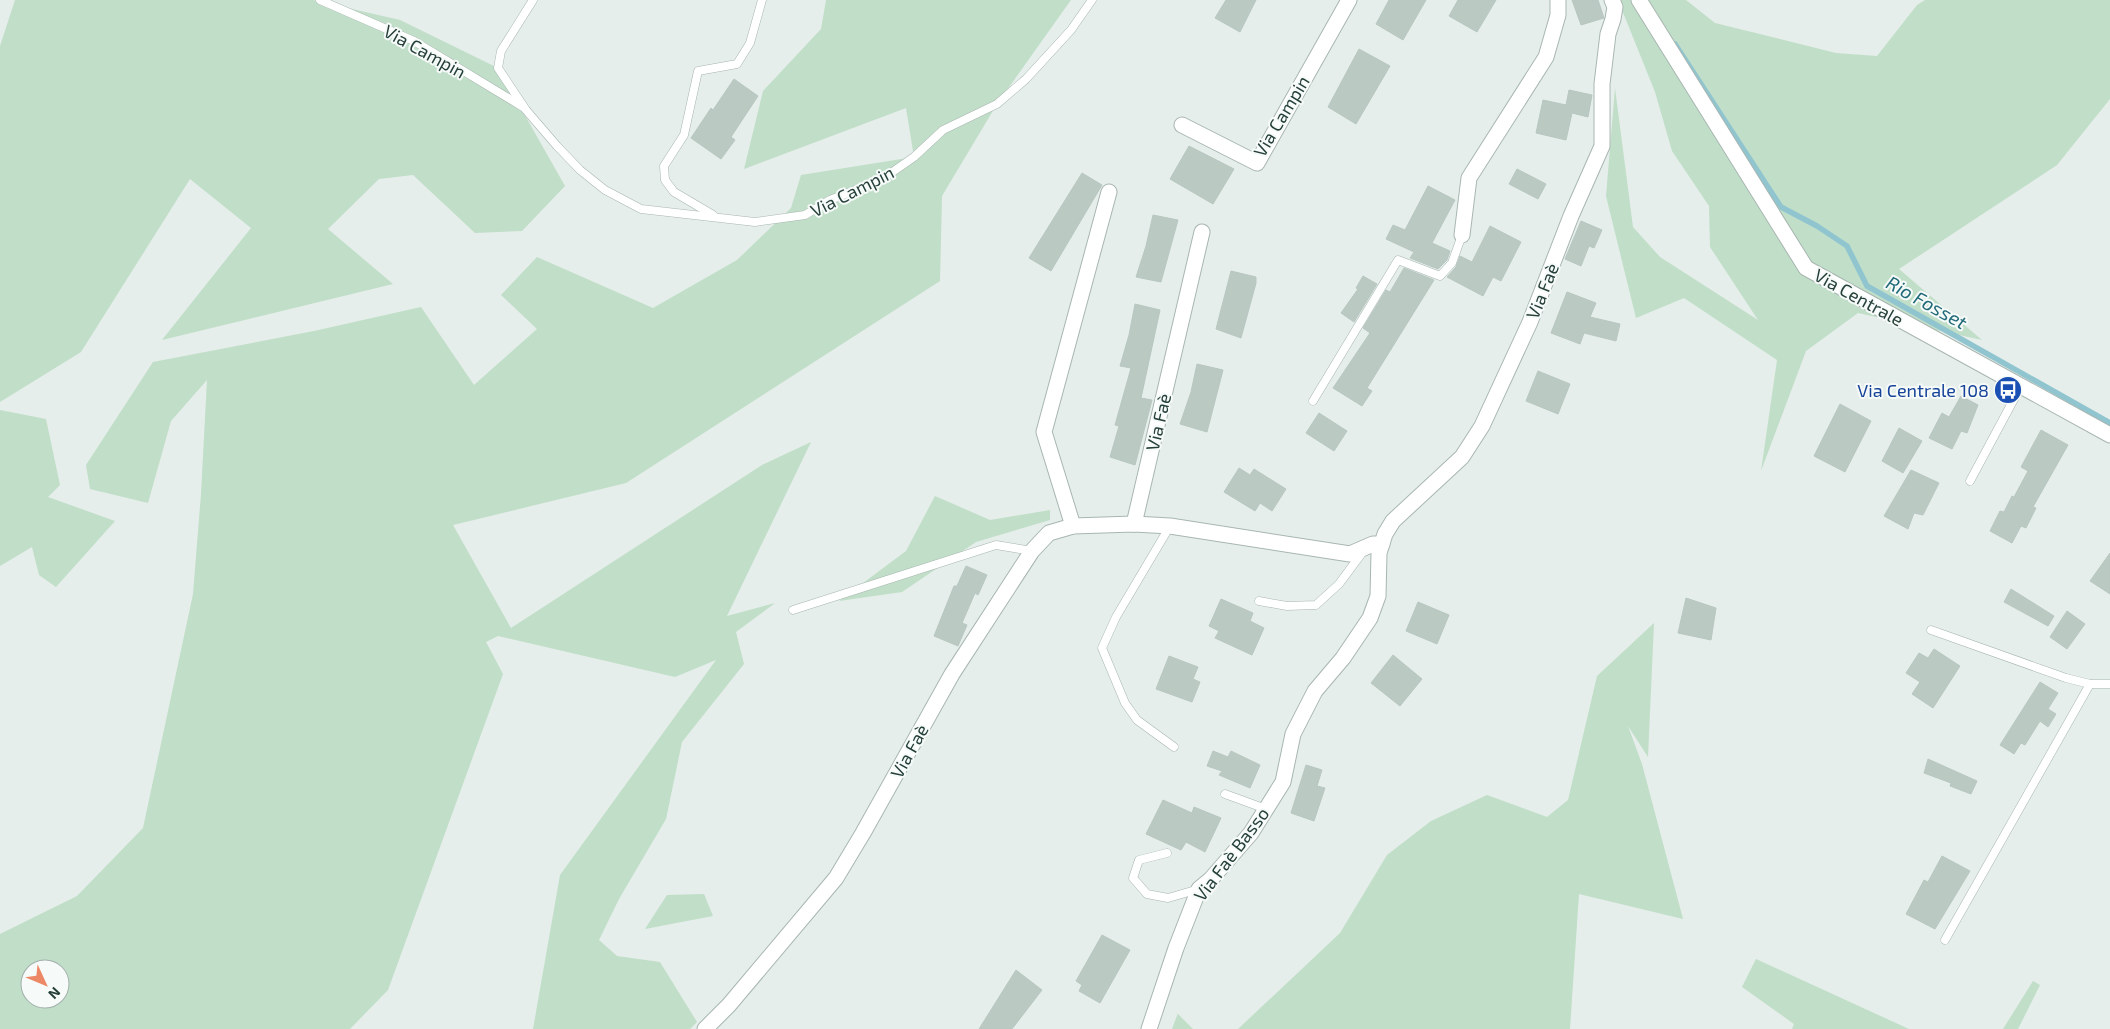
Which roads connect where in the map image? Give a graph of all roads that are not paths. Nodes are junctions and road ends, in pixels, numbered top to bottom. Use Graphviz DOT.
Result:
graph roads {
  1 [pos="320,0"];
  2 [pos="533,0"];
  3 [pos="762,0"];
  4 [pos="1092,0"];
  5 [pos="1349,0"];
  6 [pos="1558,0"];
  7 [pos="1612,0"];
  8 [pos="1639,0"];
  9 [pos="526,110"];
  10 [pos="1182,125"];
  11 [pos="1109,192"];
  12 [pos="716,216"];
  13 [pos="1202,232"];
  14 [pos="1462,235"];
  15 [pos="2021,386"];
  16 [pos="1313,401"];
  17 [pos="2110,435"];
  18 [pos="1970,481"];
  19 [pos="1134,524"];
  20 [pos="1073,526"];
  21 [pos="1170,526"];
  22 [pos="1376,548"];
  23 [pos="1032,551"];
  24 [pos="1259,600"];
  25 [pos="793,610"];
  26 [pos="1931,630"];
  27 [pos="2090,684"];
  28 [pos="2110,684"];
  29 [pos="1174,747"];
  30 [pos="1225,794"];
  31 [pos="1266,809"];
  32 [pos="1167,853"];
  33 [pos="1199,889"];
  34 [pos="1945,940"];
  35 [pos="1146,1026"];
  36 [pos="705,1029"];
  1 -- 9 [label="lane, Via Campin"];
  2 -- 9 [label="lane, Via Campin"];
  3 -- 12 [label="lane"];
  4 -- 12 [label="lane, Via Campin"];
  5 -- 10 [label="street, Via Campin"];
  6 -- 14 [label="street"];
  7 -- 22 [label="street, Via Faè"];
  8 -- 15 [label="street, Via Centrale"];
  9 -- 12 [label="lane, Via Campin"];
  11 -- 20 [label="street"];
  13 -- 19 [label="street, Via Faè"];
  14 -- 16 [label="lane"];
  15 -- 17 [label="street, Via Centrale"];
  15 -- 18 [label="lane"];
  19 -- 20 [label="street, Via Faè"];
  19 -- 21 [label="street, Via Faè"];
  20 -- 23 [label="street, Via Faè"];
  21 -- 22 [label="street, Via Faè"];
  21 -- 29 [label="lane"];
  22 -- 24 [label="lane"];
  22 -- 31 [label="street, Via Faè Basso"];
  23 -- 25 [label="lane"];
  23 -- 36 [label="street, Via Faè"];
  26 -- 27 [label="lane"];
  27 -- 28 [label="lane"];
  27 -- 34 [label="lane"];
  30 -- 31 [label="lane"];
  31 -- 33 [label="street, Via Faè Basso"];
  32 -- 33 [label="lane"];
  33 -- 35 [label="street, Via Faè Basso"];
}
